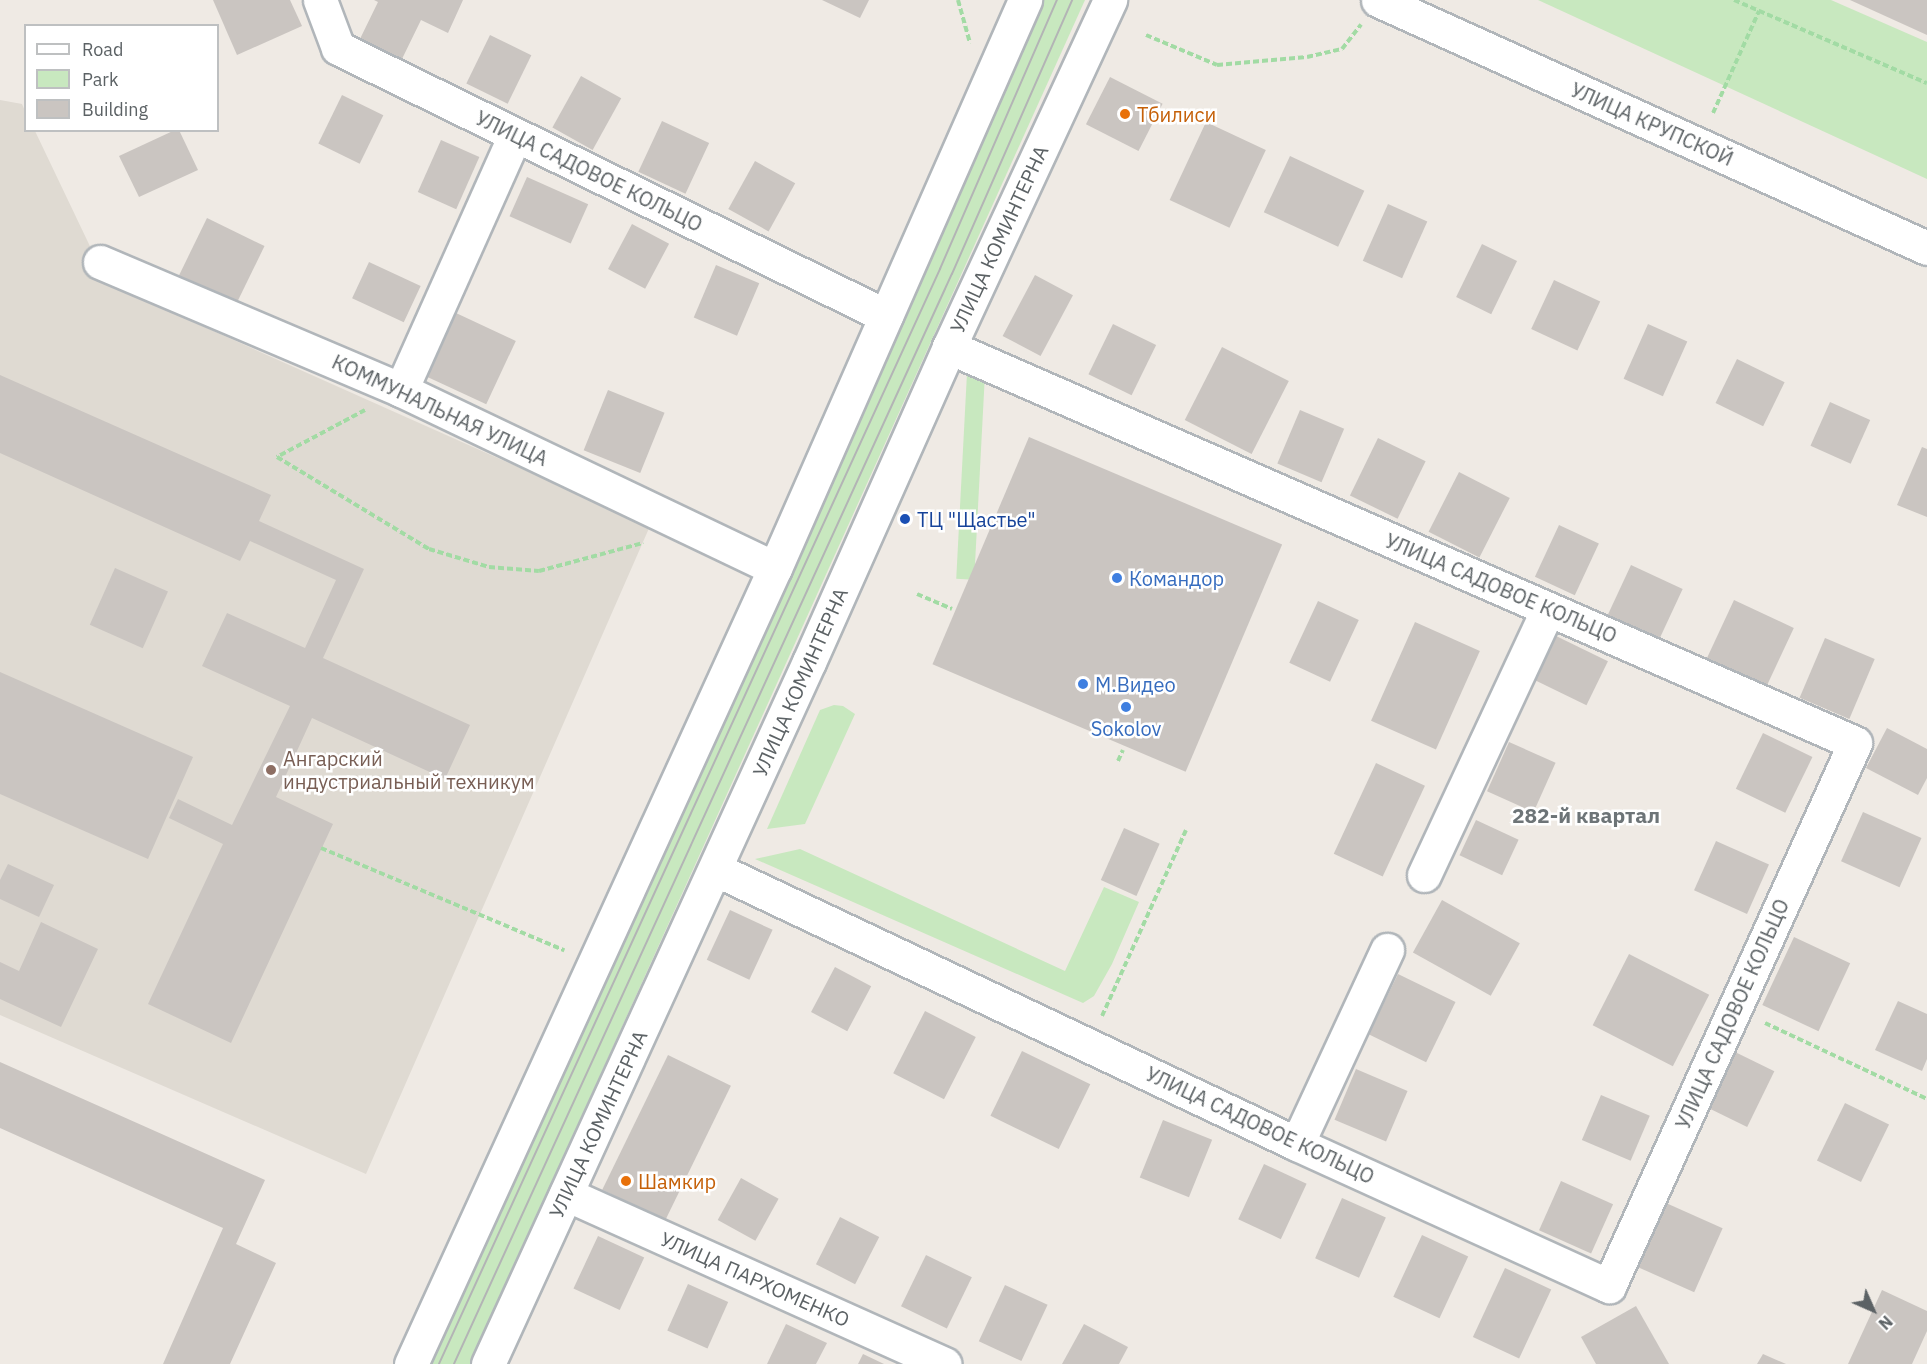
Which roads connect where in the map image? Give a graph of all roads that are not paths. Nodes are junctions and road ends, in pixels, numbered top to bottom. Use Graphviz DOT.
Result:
graph roads {
  1 [pos="320,0"];
  2 [pos="1025,0"];
  3 [pos="1110,0"];
  4 [pos="1371,9"];
  5 [pos="515,135"];
  6 [pos="1927,248"];
  7 [pos="100,262"];
  8 [pos="886,316"];
  9 [pos="949,347"];
  10 [pos="401,390"];
  11 [pos="775,567"];
  12 [pos="1548,609"];
  13 [pos="715,869"];
  14 [pos="1424,874"];
  15 [pos="1387,950"];
  16 [pos="1297,1144"];
  17 [pos="566,1194"];
  18 [pos="411,1364"];
  19 [pos="488,1364"];
  20 [pos="945,1364"];
  1 -- 5 [label="street, УЛИЦА САДОВОЕ КОЛЬЦО"];
  2 -- 8 [label="street"];
  3 -- 9 [label="street, УЛИЦА КОМИНТЕРНА"];
  4 -- 6 [label="street, УЛИЦА КРУПСКОЙ"];
  5 -- 8 [label="street, УЛИЦА САДОВОЕ КОЛЬЦО"];
  5 -- 10 [label="street"];
  7 -- 10 [label="street, КОММУНАЛЬНАЯ УЛИЦА"];
  8 -- 11 [label="street"];
  9 -- 12 [label="street, УЛИЦА САДОВОЕ КОЛЬЦО"];
  9 -- 13 [label="street, УЛИЦА КОМИНТЕРНА"];
  10 -- 11 [label="street, КОММУНАЛЬНАЯ УЛИЦА"];
  11 -- 18 [label="street"];
  12 -- 14 [label="street"];
  12 -- 16 [label="street, УЛИЦА САДОВОЕ КОЛЬЦО"];
  13 -- 16 [label="street, УЛИЦА САДОВОЕ КОЛЬЦО"];
  13 -- 17 [label="street, УЛИЦА КОМИНТЕРНА"];
  15 -- 16 [label="street"];
  17 -- 19 [label="street, УЛИЦА КОМИНТЕРНА"];
  17 -- 20 [label="street, УЛИЦА ПАРХОМЕНКО"];
}
